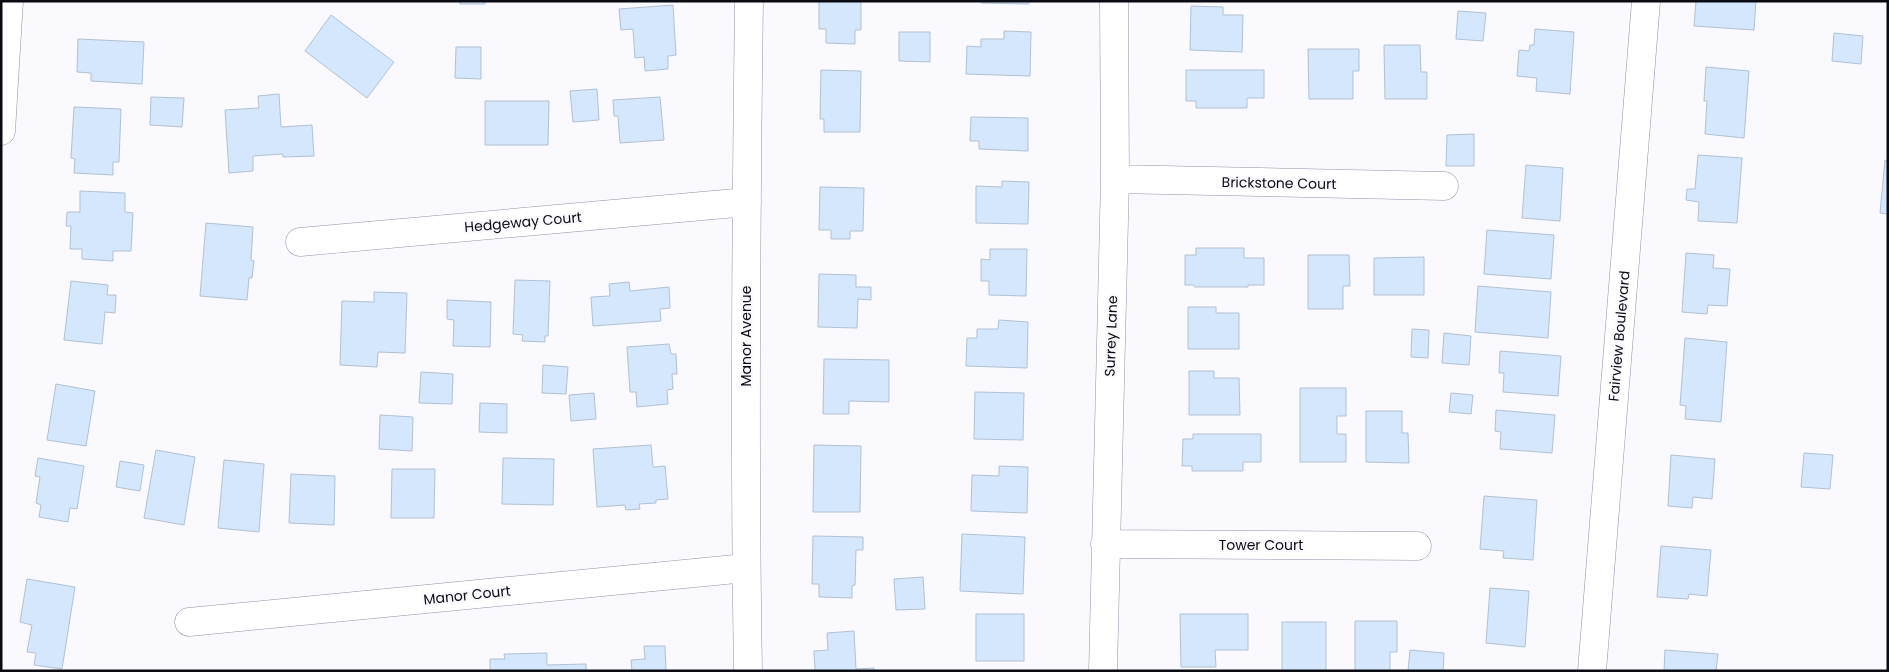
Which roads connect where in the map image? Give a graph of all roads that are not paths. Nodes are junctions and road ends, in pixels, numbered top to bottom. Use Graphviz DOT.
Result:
graph roads {
  1 [pos="9,1"];
  2 [pos="749,1"];
  3 [pos="1114,1"];
  4 [pos="1646,1"];
  5 [pos="1,131"];
  6 [pos="1115,179"];
  7 [pos="1444,186"];
  8 [pos="747,202"];
  9 [pos="300,242"];
  10 [pos="1105,544"];
  11 [pos="1417,546"];
  12 [pos="746,568"];
  13 [pos="189,622"];
  14 [pos="748,671"];
  15 [pos="1103,671"];
  16 [pos="1592,671"];
  1 -- 5 [label="street"];
  2 -- 8 [label="street, Manor Avenue"];
  3 -- 6 [label="street, Surrey Lane"];
  4 -- 16 [label="street, Fairview Boulevard"];
  6 -- 7 [label="street, Brickstone Court"];
  6 -- 10 [label="street, Surrey Lane"];
  8 -- 9 [label="street, Hedgeway Court"];
  8 -- 12 [label="street, Manor Avenue"];
  10 -- 11 [label="street, Tower Court"];
  10 -- 15 [label="street, Surrey Lane"];
  12 -- 13 [label="street, Manor Court"];
  12 -- 14 [label="street, Manor Avenue"];
}
